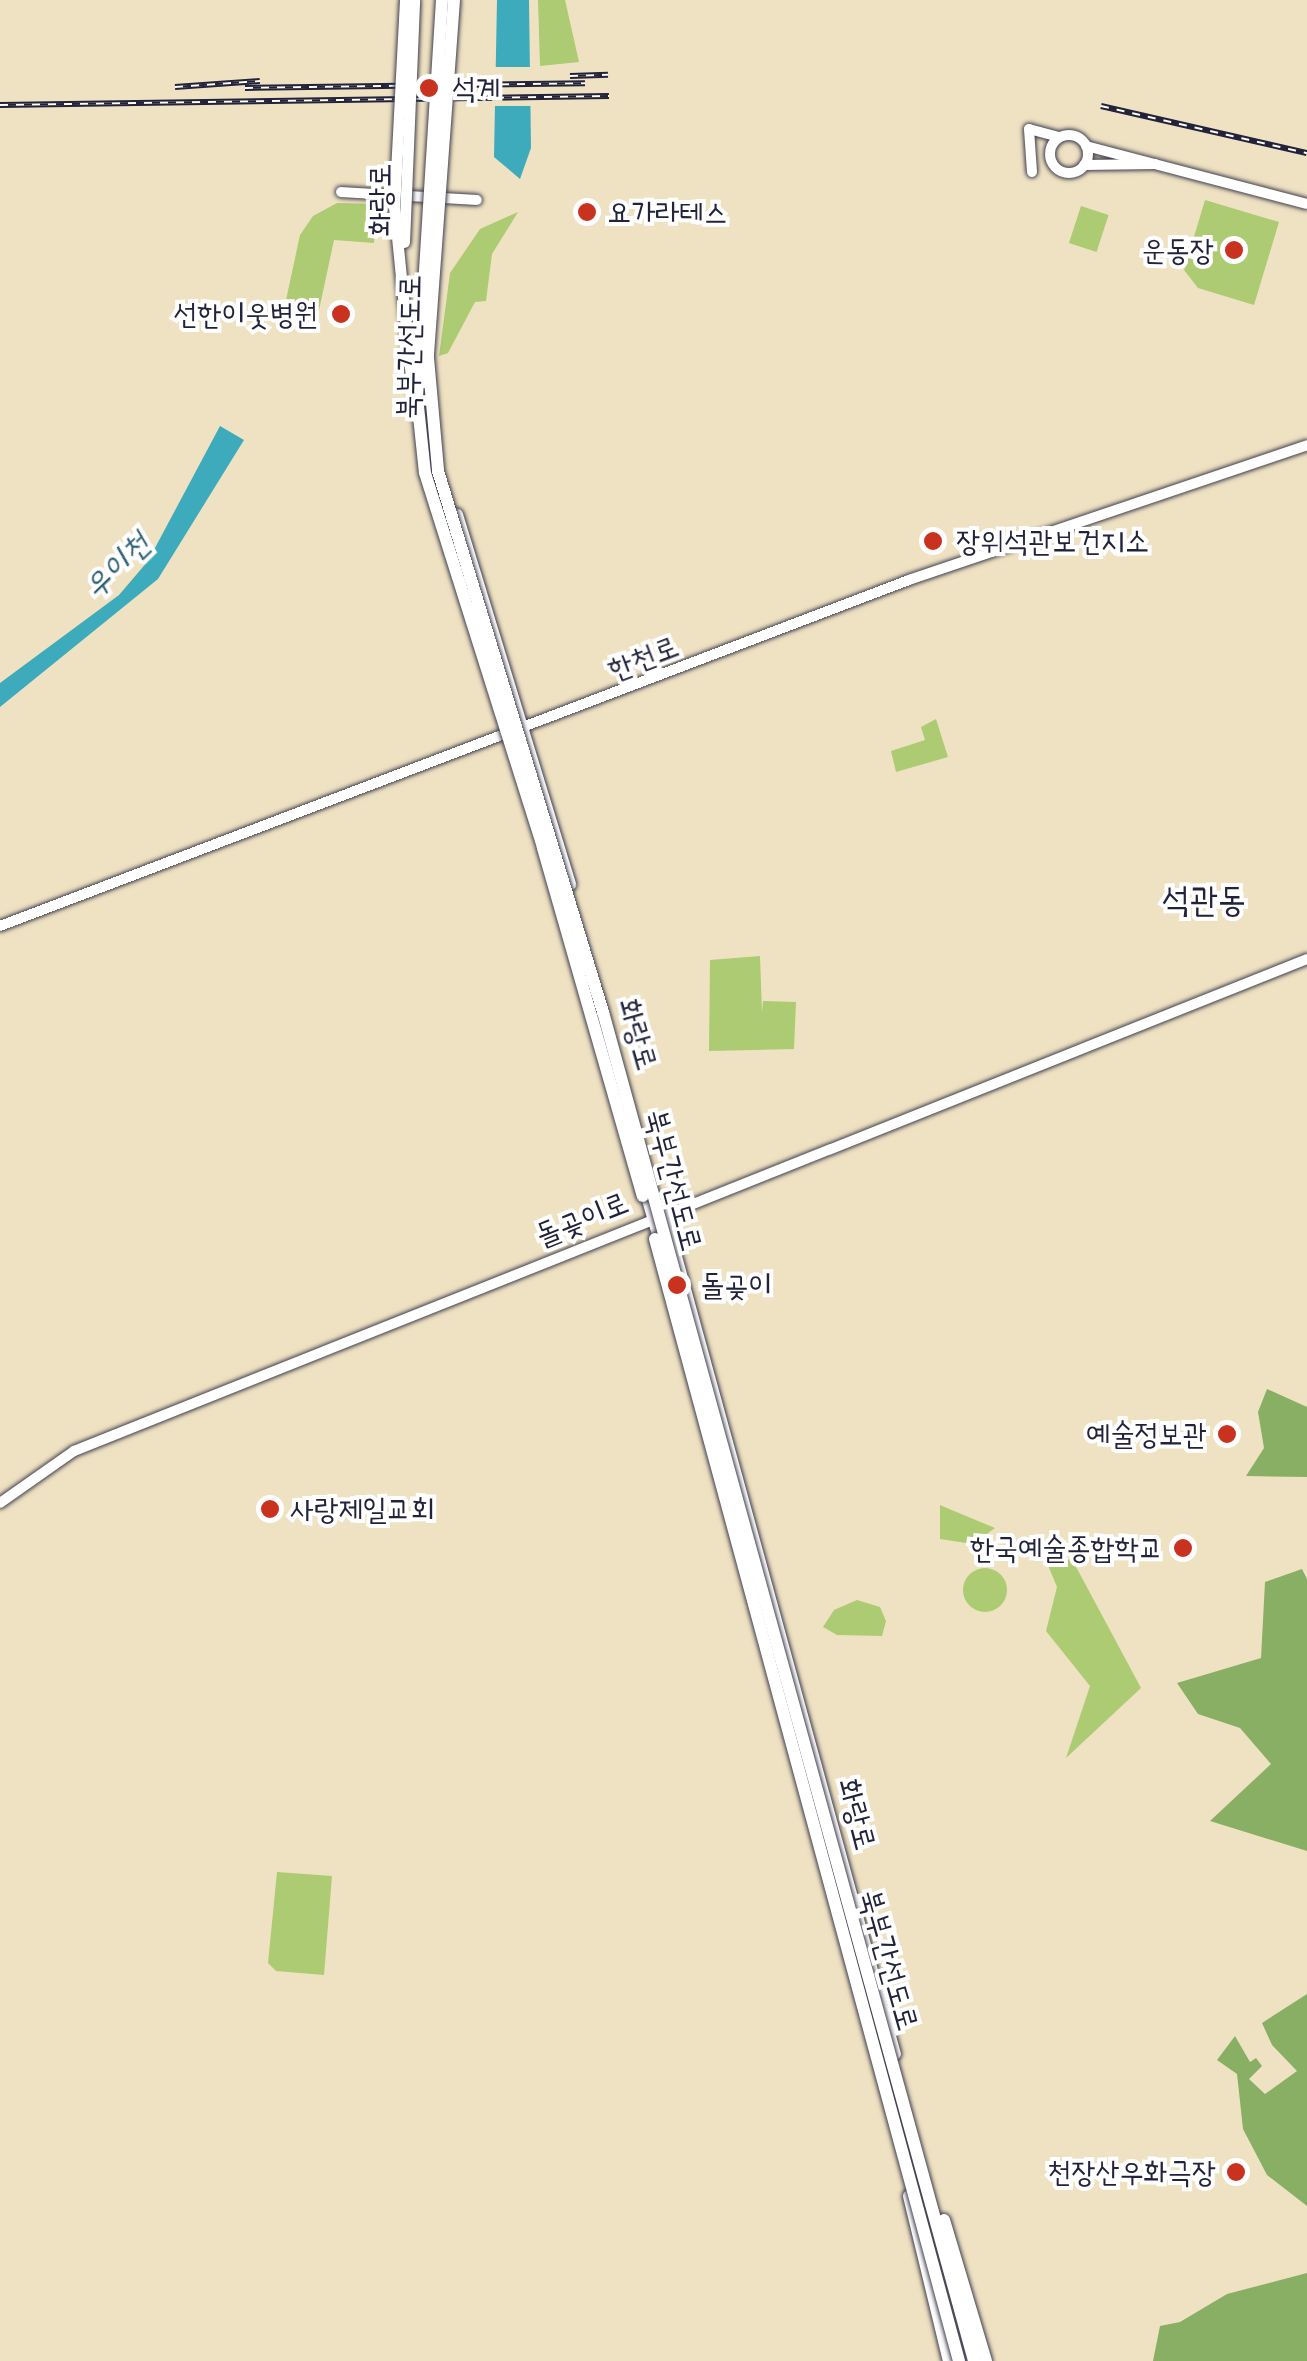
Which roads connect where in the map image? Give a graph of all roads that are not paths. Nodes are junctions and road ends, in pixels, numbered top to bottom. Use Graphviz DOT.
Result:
graph roads {
  1 [pos="405,0"];
  2 [pos="414,0"];
  3 [pos="442,0"];
  4 [pos="454,0"];
  5 [pos="1029,129"];
  6 [pos="1059,137"];
  7 [pos="1086,146"];
  8 [pos="1050,149"];
  9 [pos="1156,164"];
  10 [pos="1084,165"];
  11 [pos="1032,172"];
  12 [pos="341,192"];
  13 [pos="477,200"];
  14 [pos="1307,204"];
  15 [pos="415,384"];
  16 [pos="1307,445"];
  17 [pos="527,730"];
  18 [pos="512,736"];
  19 [pos="537,764"];
  20 [pos="523,770"];
  21 [pos="0,926"];
  22 [pos="1307,960"];
  23 [pos="658,1215"];
  24 [pos="667,1247"];
  25 [pos="0,1503"];
  26 [pos="772,1599"];
  27 [pos="758,1601"];
  28 [pos="772,1625"];
  29 [pos="870,2006"];
  30 [pos="884,2008"];
  31 [pos="905,2169"];
  32 [pos="949,2361"];
  33 [pos="963,2361"];
  34 [pos="980,2361"];
  1 -- 15 [label="main road, 화랑로, bridge"];
  2 -- 15 [label="main road, 화랑로, bridge"];
  3 -- 31 [label="highway, 북부간선도로, bridge"];
  4 -- 34 [label="highway, 북부간선도로, bridge"];
  5 -- 6 [label="main road"];
  5 -- 8 [label="main road"];
  5 -- 11 [label="main road"];
  6 -- 7 [label="main road"];
  6 -- 8 [label="main road"];
  7 -- 9 [label="main road"];
  7 -- 10 [label="main road"];
  8 -- 10 [label="main road"];
  9 -- 10 [label="main road"];
  9 -- 14 [label="main road"];
  12 -- 13 [label="main road"];
  15 -- 17 [label="main road, 화랑로"];
  15 -- 18 [label="main road, 화랑로"];
  16 -- 17 [label="main road, 한천로"];
  17 -- 18 [label="main road, 한천로"];
  17 -- 19 [label="main road, 화랑로"];
  18 -- 20 [label="main road, 화랑로"];
  18 -- 21 [label="main road, 한천로"];
  19 -- 20 [label="main road"];
  19 -- 23 [label="main road, 화랑로"];
  20 -- 23 [label="main road, 화랑로"];
  22 -- 23 [label="main road, 돌곶이로"];
  23 -- 24 [label="main road, 화랑로"];
  23 -- 25 [label="main road, 돌곶이로"];
  24 -- 26 [label="main road, 화랑로"];
  24 -- 27 [label="main road, 화랑로"];
  26 -- 27 [label="main road"];
  26 -- 28 [label="main road, 화랑로"];
  27 -- 28 [label="main road, 화랑로"];
  28 -- 29 [label="main road, 화랑로"];
  28 -- 30 [label="main road, 화랑로"];
  29 -- 30 [label="main road"];
  29 -- 33 [label="main road, 화랑로"];
  30 -- 34 [label="main road, 화랑로"];
  31 -- 32 [label="highway, bridge"];
  31 -- 33 [label="highway, 북부간선도로, bridge"];
}
